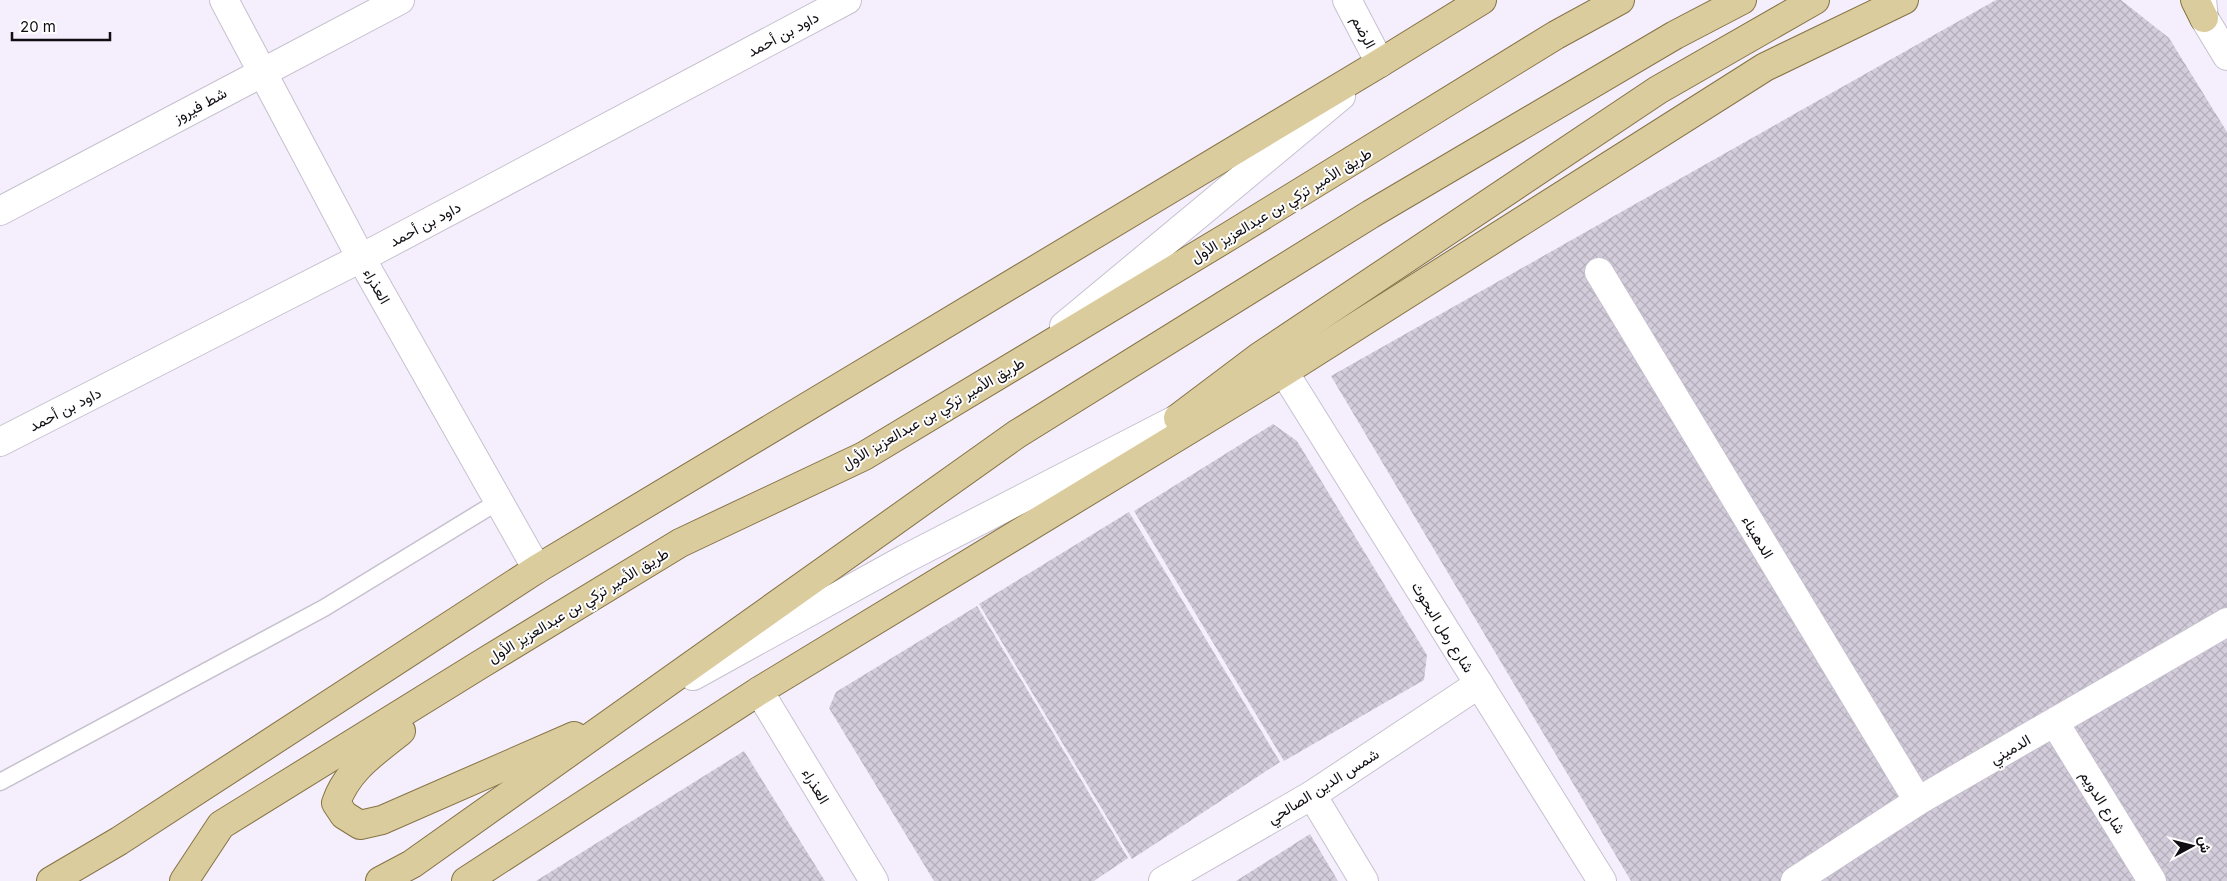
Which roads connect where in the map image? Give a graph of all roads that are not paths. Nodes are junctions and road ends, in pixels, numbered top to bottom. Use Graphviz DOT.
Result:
graph roads {
  1 [pos="224,0"];
  2 [pos="400,0"];
  3 [pos="847,0"];
  4 [pos="1347,0"];
  5 [pos="1482,0"];
  6 [pos="1620,0"];
  7 [pos="1742,0"];
  8 [pos="1815,0"];
  9 [pos="1904,0"];
  10 [pos="2201,6"];
  11 [pos="2227,56"];
  12 [pos="1380,63"];
  13 [pos="262,72"];
  14 [pos="0,211"];
  15 [pos="361,258"];
  16 [pos="1599,272"];
  17 [pos="1020,362"];
  18 [pos="1284,372"];
  19 [pos="1178,418"];
  20 [pos="0,442"];
  21 [pos="499,501"];
  22 [pos="537,569"];
  23 [pos="2227,622"];
  24 [pos="480,664"];
  25 [pos="1479,684"];
  26 [pos="759,691"];
  27 [pos="624,714"];
  28 [pos="2055,723"];
  29 [pos="0,782"];
  30 [pos="1312,795"];
  31 [pos="1918,802"];
  32 [pos="51,881"];
  33 [pos="184,881"];
  34 [pos="380,881"];
  35 [pos="466,881"];
  36 [pos="874,881"];
  37 [pos="1163,881"];
  38 [pos="1364,881"];
  39 [pos="1602,881"];
  40 [pos="1796,881"];
  41 [pos="2152,881"];
  1 -- 13 [label="street, العذراء"];
  2 -- 13 [label="street, شط فيروز"];
  3 -- 15 [label="street, داود بن أحمد"];
  4 -- 12 [label="street, الرضم"];
  5 -- 12 [label="main road"];
  6 -- 17 [label="main road, طريق الأمير تركي بن عبدالعزيز الأول"];
  7 -- 27 [label="main road"];
  8 -- 19 [label="main road"];
  9 -- 18 [label="main road"];
  10 -- 11 [label="street"];
  12 -- 17 [label="street"];
  12 -- 22 [label="main road"];
  13 -- 14 [label="street, شط فيروز"];
  13 -- 15 [label="street, العذراء"];
  15 -- 20 [label="street, داود بن أحمد"];
  15 -- 21 [label="street, العذراء"];
  16 -- 31 [label="street, الدهيناء"];
  17 -- 24 [label="main road, طريق الأمير تركي بن عبدالعزيز الأول"];
  18 -- 19 [label="street"];
  18 -- 25 [label="street, شارع رمل البحوث"];
  18 -- 26 [label="main road"];
  19 -- 27 [label="street"];
  21 -- 22 [label="street, العذراء"];
  21 -- 29 [label="lane"];
  22 -- 32 [label="main road"];
  23 -- 28 [label="street, الدميني"];
  24 -- 27 [label="main road"];
  24 -- 33 [label="main road, طريق الأمير تركي بن عبدالعزيز الأول"];
  25 -- 30 [label="street, شمس الدين الصالحي"];
  25 -- 39 [label="street, شارع رمل البحوث"];
  26 -- 35 [label="main road"];
  26 -- 36 [label="street, العذراء"];
  27 -- 34 [label="main road"];
  28 -- 31 [label="street, الدميني"];
  28 -- 41 [label="street, شارع الدويم"];
  30 -- 37 [label="street, شمس الدين الصالحي"];
  30 -- 38 [label="street"];
  31 -- 40 [label="street, الدميني"];
}
